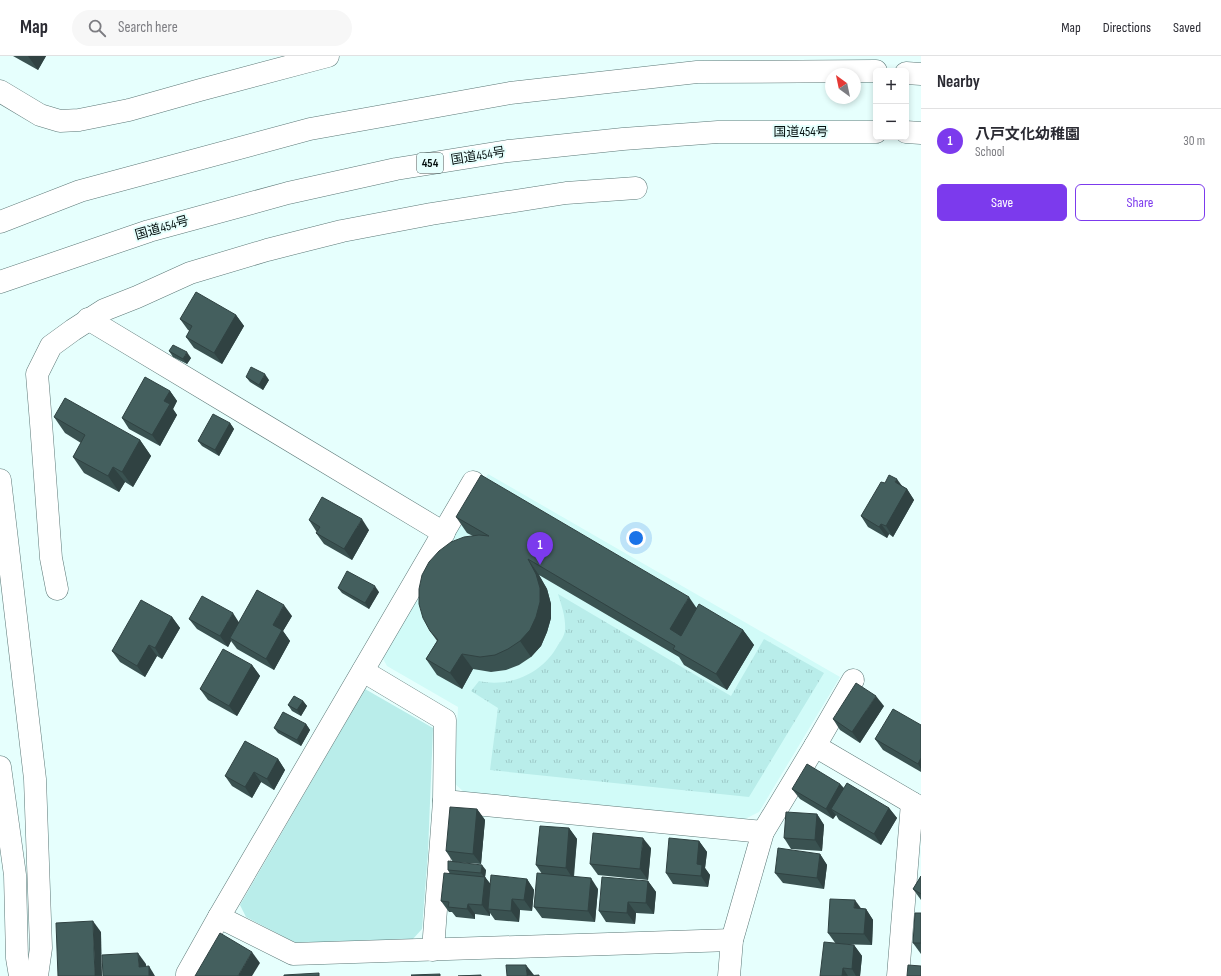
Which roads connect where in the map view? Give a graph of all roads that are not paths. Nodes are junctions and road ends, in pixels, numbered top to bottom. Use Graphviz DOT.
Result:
graph roads {
  1 [pos="328,56"];
  2 [pos="873,71"];
  3 [pos="909,73"];
  4 [pos="921,74"];
  5 [pos="0,91"];
  6 [pos="873,132"];
  7 [pos="909,132"];
  8 [pos="921,133"];
  9 [pos="636,188"];
  10 [pos="0,222"];
  11 [pos="0,282"];
  12 [pos="88,319"];
  13 [pos="0,480"];
  14 [pos="473,482"];
  15 [pos="444,532"];
  16 [pos="57,589"];
  17 [pos="363,671"];
  18 [pos="853,680"];
  19 [pos="815,746"];
  20 [pos="0,767"];
  21 [pos="444,801"];
  22 [pos="917,805"];
  23 [pos="763,832"];
  24 [pos="219,917"];
  25 [pos="732,940"];
  26 [pos="434,950"];
  27 [pos="20,976"];
  28 [pos="37,976"];
  29 [pos="187,976"];
  30 [pos="729,976"];
  31 [pos="898,976"];
  1 -- 5 [label="main road"];
  2 -- 10 [label="main road"];
  3 -- 4 [label="main road"];
  6 -- 11 [label="main road, 国道454号 / 454"];
  7 -- 8 [label="main road"];
  9 -- 12 [label="main road"];
  12 -- 15 [label="main road"];
  12 -- 16 [label="main road"];
  13 -- 28 [label="main road"];
  14 -- 15 [label="main road"];
  15 -- 17 [label="main road"];
  17 -- 21 [label="main road"];
  17 -- 24 [label="main road"];
  18 -- 19 [label="main road"];
  19 -- 22 [label="main road"];
  19 -- 23 [label="main road"];
  20 -- 27 [label="main road"];
  21 -- 23 [label="main road"];
  21 -- 26 [label="main road"];
  22 -- 31 [label="main road"];
  23 -- 25 [label="main road"];
  24 -- 26 [label="main road"];
  24 -- 29 [label="main road"];
  25 -- 26 [label="main road"];
  25 -- 30 [label="main road"];
}
